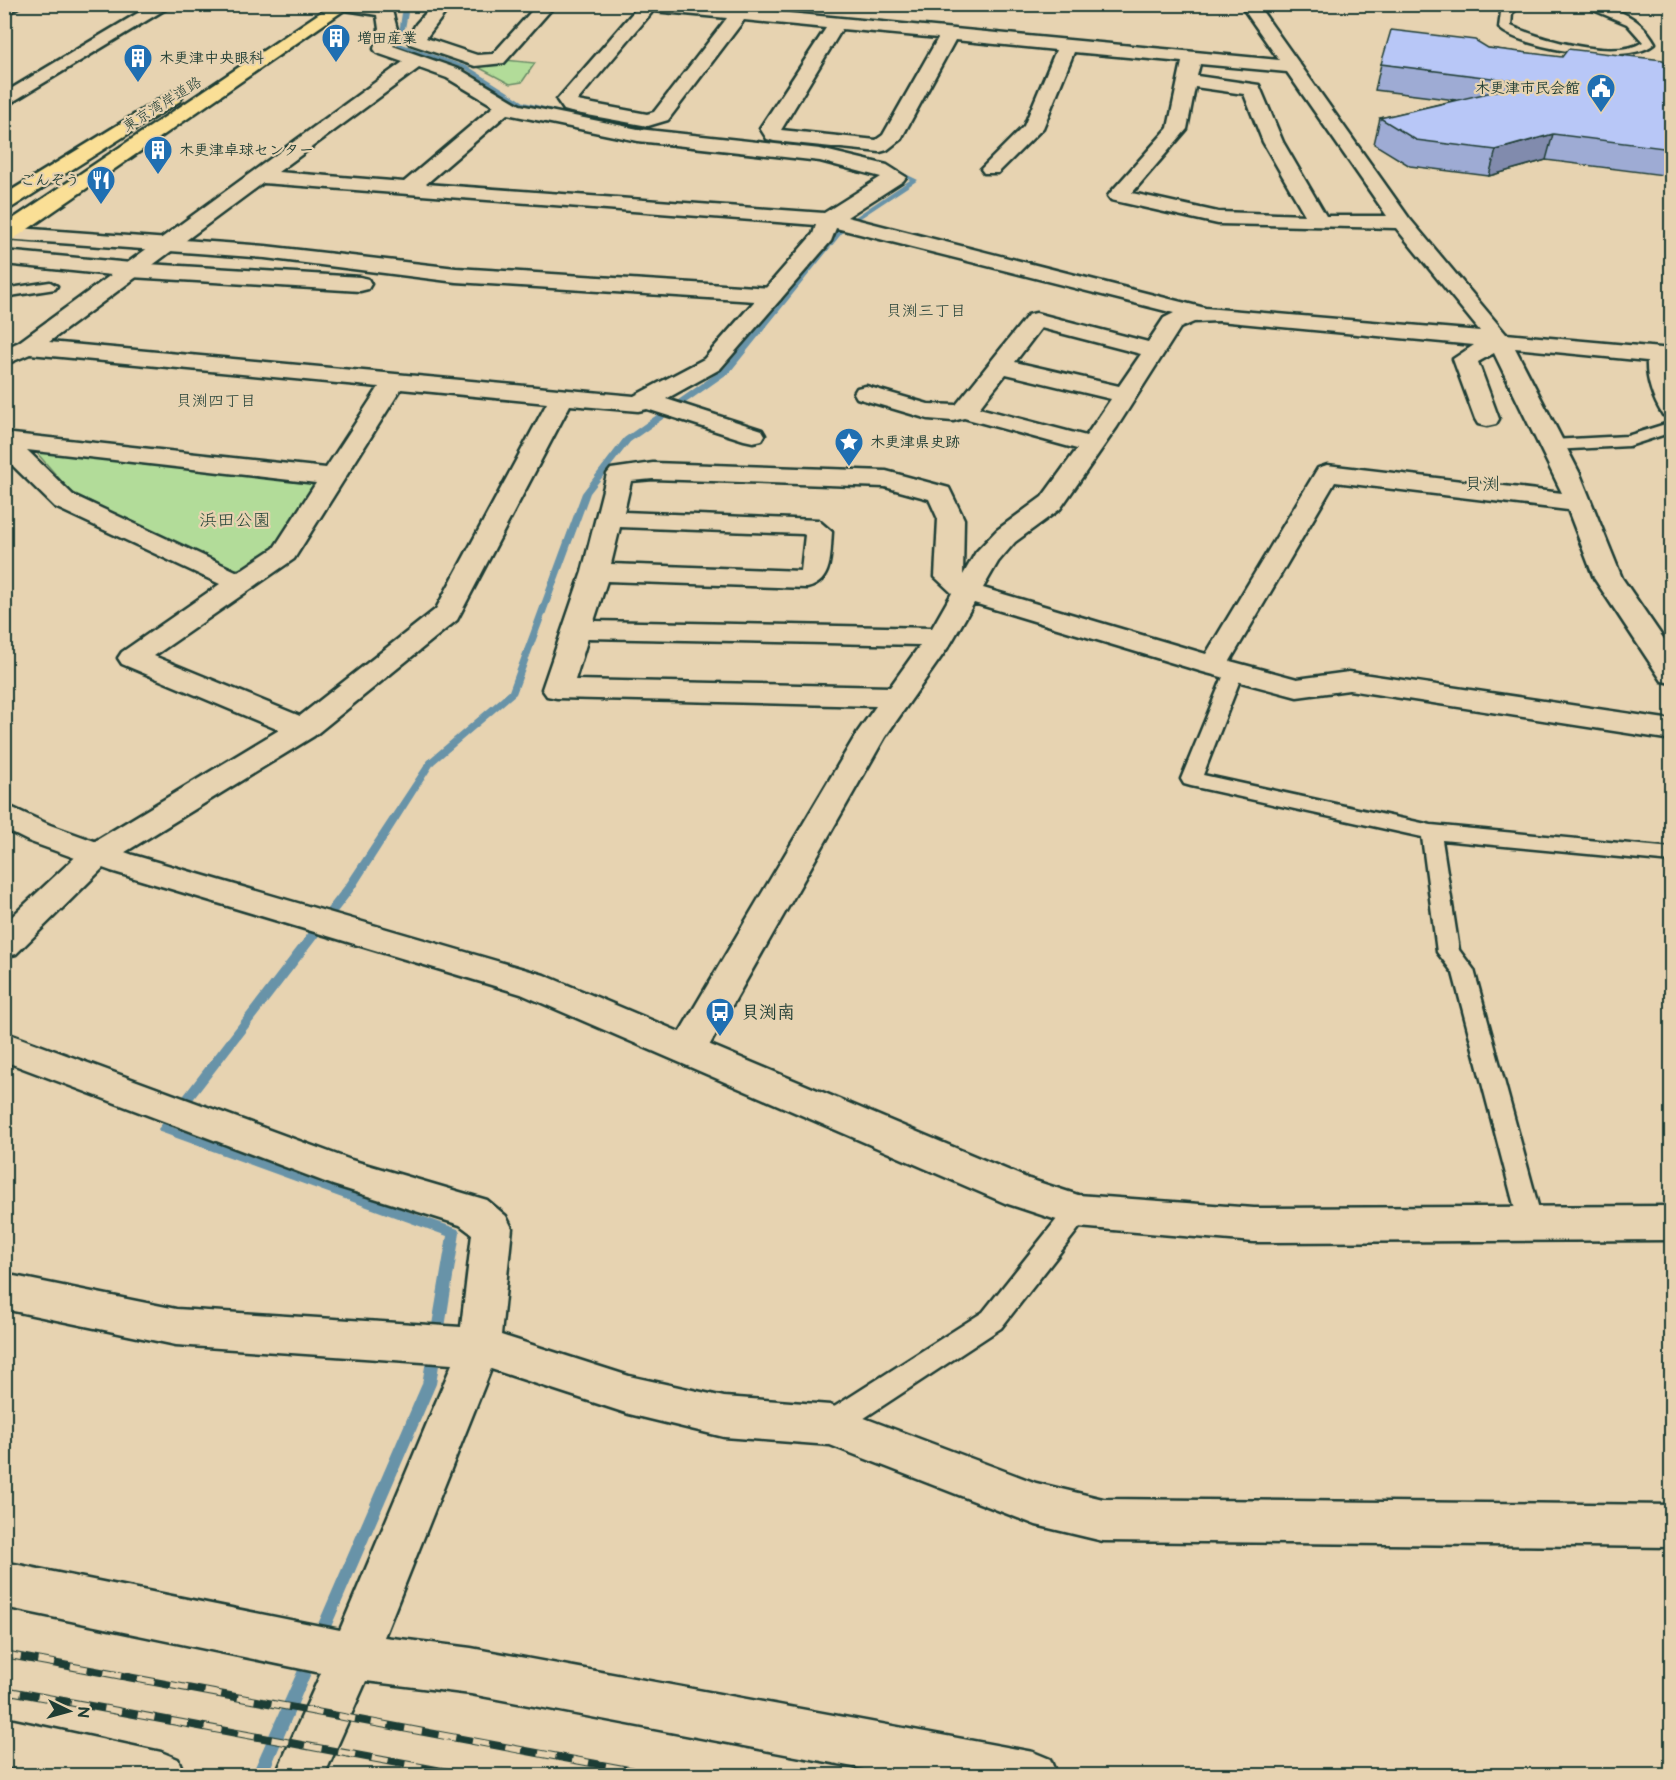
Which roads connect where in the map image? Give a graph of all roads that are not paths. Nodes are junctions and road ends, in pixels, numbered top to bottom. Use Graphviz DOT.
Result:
graph roads {
  1 [pos="15,4"];
  2 [pos="166,4"];
  3 [pos="319,4"];
  4 [pos="444,4"];
  5 [pos="549,4"];
  6 [pos="1248,4"];
  7 [pos="1502,4"];
  8 [pos="1584,4"];
  9 [pos="345,5"];
  10 [pos="641,5"];
  11 [pos="1558,5"];
  12 [pos="1514,6"];
  13 [pos="4,11"];
  14 [pos="739,14"];
  15 [pos="1612,14"];
  16 [pos="837,24"];
  17 [pos="949,35"];
  18 [pos="1067,46"];
  19 [pos="1192,58"];
  20 [pos="418,60"];
  21 [pos="1290,67"];
  22 [pos="1188,80"];
  23 [pos="4,101"];
  24 [pos="506,105"];
  25 [pos="991,169"];
  26 [pos="258,177"];
  27 [pos="410,188"];
  28 [pos="4,204"];
  29 [pos="828,220"];
  30 [pos="1319,222"];
  31 [pos="1402,222"];
  32 [pos="5,234"];
  33 [pos="164,246"];
  34 [pos="4,257"];
  35 [pos="131,270"];
  36 [pos="772,295"];
  37 [pos="17,303"];
  38 [pos="644,308"];
  39 [pos="701,312"];
  40 [pos="756,315"];
  41 [pos="1204,315"];
  42 [pos="1499,340"];
  43 [pos="27,347"];
  44 [pos="1154,350"];
  45 [pos="1665,355"];
  46 [pos="4,358"];
  47 [pos="999,365"];
  48 [pos="394,382"];
  49 [pos="866,393"];
  50 [pos="1125,395"];
  51 [pos="562,398"];
  52 [pos="645,400"];
  53 [pos="1671,410"];
  54 [pos="964,411"];
  55 [pos="1488,419"];
  56 [pos="1671,427"];
  57 [pos="753,435"];
  58 [pos="4,441"];
  59 [pos="1092,444"];
  60 [pos="1552,445"];
  61 [pos="333,477"];
  62 [pos="1579,503"];
  63 [pos="609,519"];
  64 [pos="596,572"];
  65 [pos="239,584"];
  66 [pos="967,592"];
  67 [pos="577,629"];
  68 [pos="941,638"];
  69 [pos="1224,669"];
  70 [pos="1671,674"];
  71 [pos="898,696"];
  72 [pos="303,729"];
  73 [pos="1671,730"];
  74 [pos="4,815"];
  75 [pos="1431,832"];
  76 [pos="98,854"];
  77 [pos="1671,855"];
  78 [pos="4,945"];
  79 [pos="4,1046"];
  80 [pos="688,1050"];
  81 [pos="1078,1211"];
  82 [pos="1671,1223"];
  83 [pos="1531,1224"];
  84 [pos="4,1292"];
  85 [pos="479,1347"];
  86 [pos="830,1425"];
  87 [pos="1671,1526"];
  88 [pos="4,1584"];
  89 [pos="353,1656"];
  90 [pos="4,1742"];
  91 [pos="161,1776"];
  92 [pos="299,1776"];
  93 [pos="1033,1776"];
  1 -- 13 [label="street"];
  2 -- 23 [label="street"];
  3 -- 28 [label="highway, 東京湾岸道路"];
  4 -- 5 [label="street"];
  6 -- 21 [label="street"];
  7 -- 12 [label="lane"];
  8 -- 15 [label="lane"];
  9 -- 20 [label="street"];
  9 -- 32 [label="highway, 東京湾岸道路"];
  10 -- 14 [label="street"];
  10 -- 14 [label="street"];
  11 -- 12 [label="lane"];
  11 -- 15 [label="lane"];
  12 -- 15 [label="lane"];
  14 -- 16 [label="street"];
  16 -- 17 [label="street"];
  16 -- 17 [label="street"];
  17 -- 18 [label="street"];
  18 -- 19 [label="street"];
  18 -- 25 [label="street"];
  19 -- 21 [label="street"];
  19 -- 22 [label="street"];
  20 -- 24 [label="street"];
  20 -- 26 [label="street"];
  21 -- 31 [label="street"];
  22 -- 30 [label="street"];
  22 -- 30 [label="street"];
  24 -- 27 [label="street"];
  24 -- 29 [label="street"];
  26 -- 27 [label="street"];
  26 -- 33 [label="street"];
  27 -- 29 [label="street"];
  29 -- 36 [label="street"];
  29 -- 41 [label="street"];
  30 -- 31 [label="street"];
  31 -- 42 [label="street"];
  32 -- 33 [label="street"];
  33 -- 35 [label="street"];
  33 -- 36 [label="street"];
  34 -- 35 [label="street"];
  35 -- 38 [label="street"];
  35 -- 43 [label="street"];
  36 -- 40 [label="street"];
  37 -- 37 [label="lane"];
  39 -- 40 [label="street"];
  40 -- 52 [label="street"];
  41 -- 42 [label="street"];
  41 -- 44 [label="street"];
  42 -- 45 [label="street"];
  42 -- 55 [label="street"];
  42 -- 60 [label="street"];
  43 -- 46 [label="street"];
  43 -- 48 [label="street"];
  44 -- 47 [label="street"];
  44 -- 50 [label="street"];
  45 -- 53 [label="street"];
  47 -- 50 [label="street"];
  47 -- 54 [label="street"];
  48 -- 51 [label="street"];
  48 -- 61 [label="street"];
  49 -- 54 [label="street"];
  50 -- 59 [label="street"];
  51 -- 52 [label="street"];
  51 -- 72 [label="street"];
  52 -- 57 [label="street"];
  54 -- 59 [label="street"];
  56 -- 60 [label="lane"];
  58 -- 61 [label="street"];
  58 -- 65 [label="street"];
  59 -- 66 [label="street"];
  60 -- 62 [label="street"];
  61 -- 65 [label="street"];
  62 -- 69 [label="street"];
  62 -- 70 [label="street"];
  63 -- 64 [label="street"];
  63 -- 64 [label="street"];
  63 -- 66 [label="street"];
  64 -- 67 [label="street"];
  65 -- 72 [label="street"];
  66 -- 68 [label="street"];
  66 -- 69 [label="street"];
  67 -- 68 [label="street"];
  67 -- 71 [label="street"];
  68 -- 71 [label="street"];
  69 -- 73 [label="street"];
  69 -- 75 [label="lane"];
  71 -- 80 [label="street"];
  72 -- 76 [label="street"];
  74 -- 76 [label="street"];
  75 -- 77 [label="lane"];
  75 -- 83 [label="lane"];
  76 -- 78 [label="street"];
  76 -- 80 [label="street"];
  79 -- 85 [label="street"];
  80 -- 81 [label="street"];
  81 -- 83 [label="street"];
  81 -- 86 [label="lane"];
  82 -- 83 [label="street"];
  84 -- 85 [label="street"];
  85 -- 86 [label="street"];
  85 -- 89 [label="street"];
  86 -- 87 [label="street"];
  88 -- 89 [label="street"];
  89 -- 92 [label="street"];
  89 -- 93 [label="street"];
  90 -- 91 [label="street"];
}
